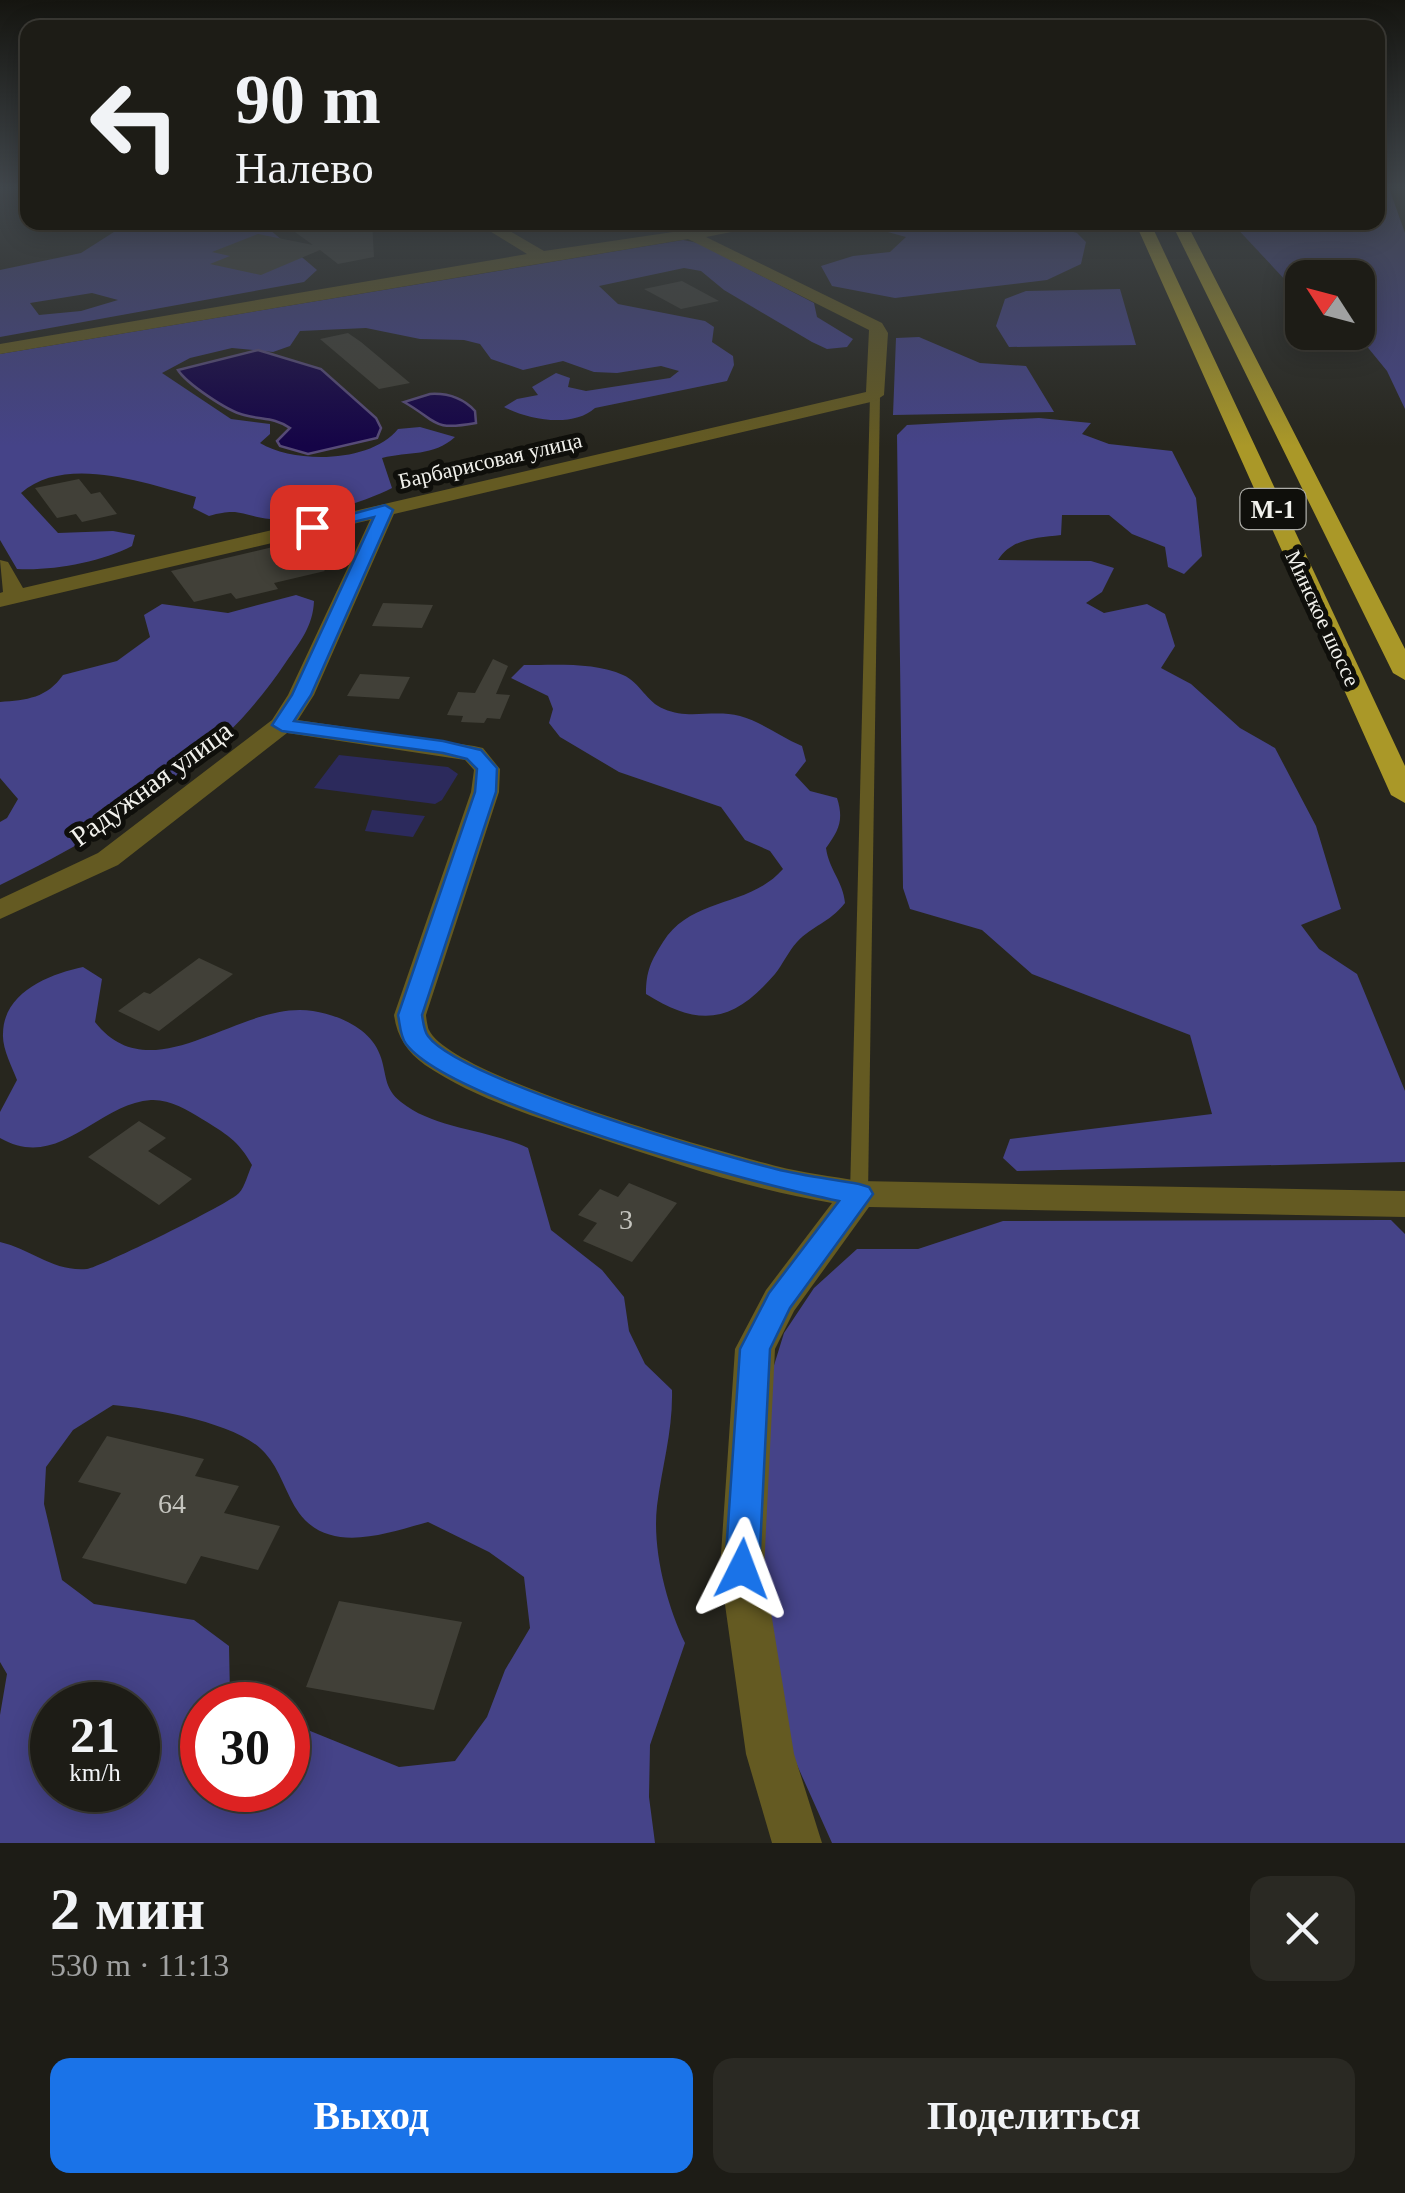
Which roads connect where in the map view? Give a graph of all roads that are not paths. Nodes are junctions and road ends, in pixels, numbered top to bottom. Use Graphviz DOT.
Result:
graph roads {
  1 [pos="436,274"];
  2 [pos="771,274"];
  3 [pos="1166,274"];
  4 [pos="1204,274"];
  5 [pos="0,348"];
  6 [pos="875,396"];
  7 [pos="385,510"];
  8 [pos="0,567"];
  9 [pos="8,598"];
  10 [pos="1405,673"];
  11 [pos="282,725"];
  12 [pos="1405,795"];
  13 [pos="0,910"];
  14 [pos="859,1194"];
  15 [pos="1405,1204"];
  16 [pos="797,1843"];
  1 -- 5 [label="street"];
  2 -- 6 [label="street"];
  3 -- 12 [label="highway, Минское шоссе / М-1"];
  4 -- 10 [label="highway, Минское шоссе / М-1"];
  6 -- 7 [label="street, Барбарисовая улица"];
  6 -- 14 [label="lane"];
  7 -- 9 [label="street, Барбарисовая улица"];
  7 -- 11 [label="street, Радужная улица"];
  8 -- 9 [label="street"];
  11 -- 13 [label="street, Радужная улица"];
  11 -- 14 [label="street"];
  14 -- 15 [label="street"];
  14 -- 16 [label="street"];
}
